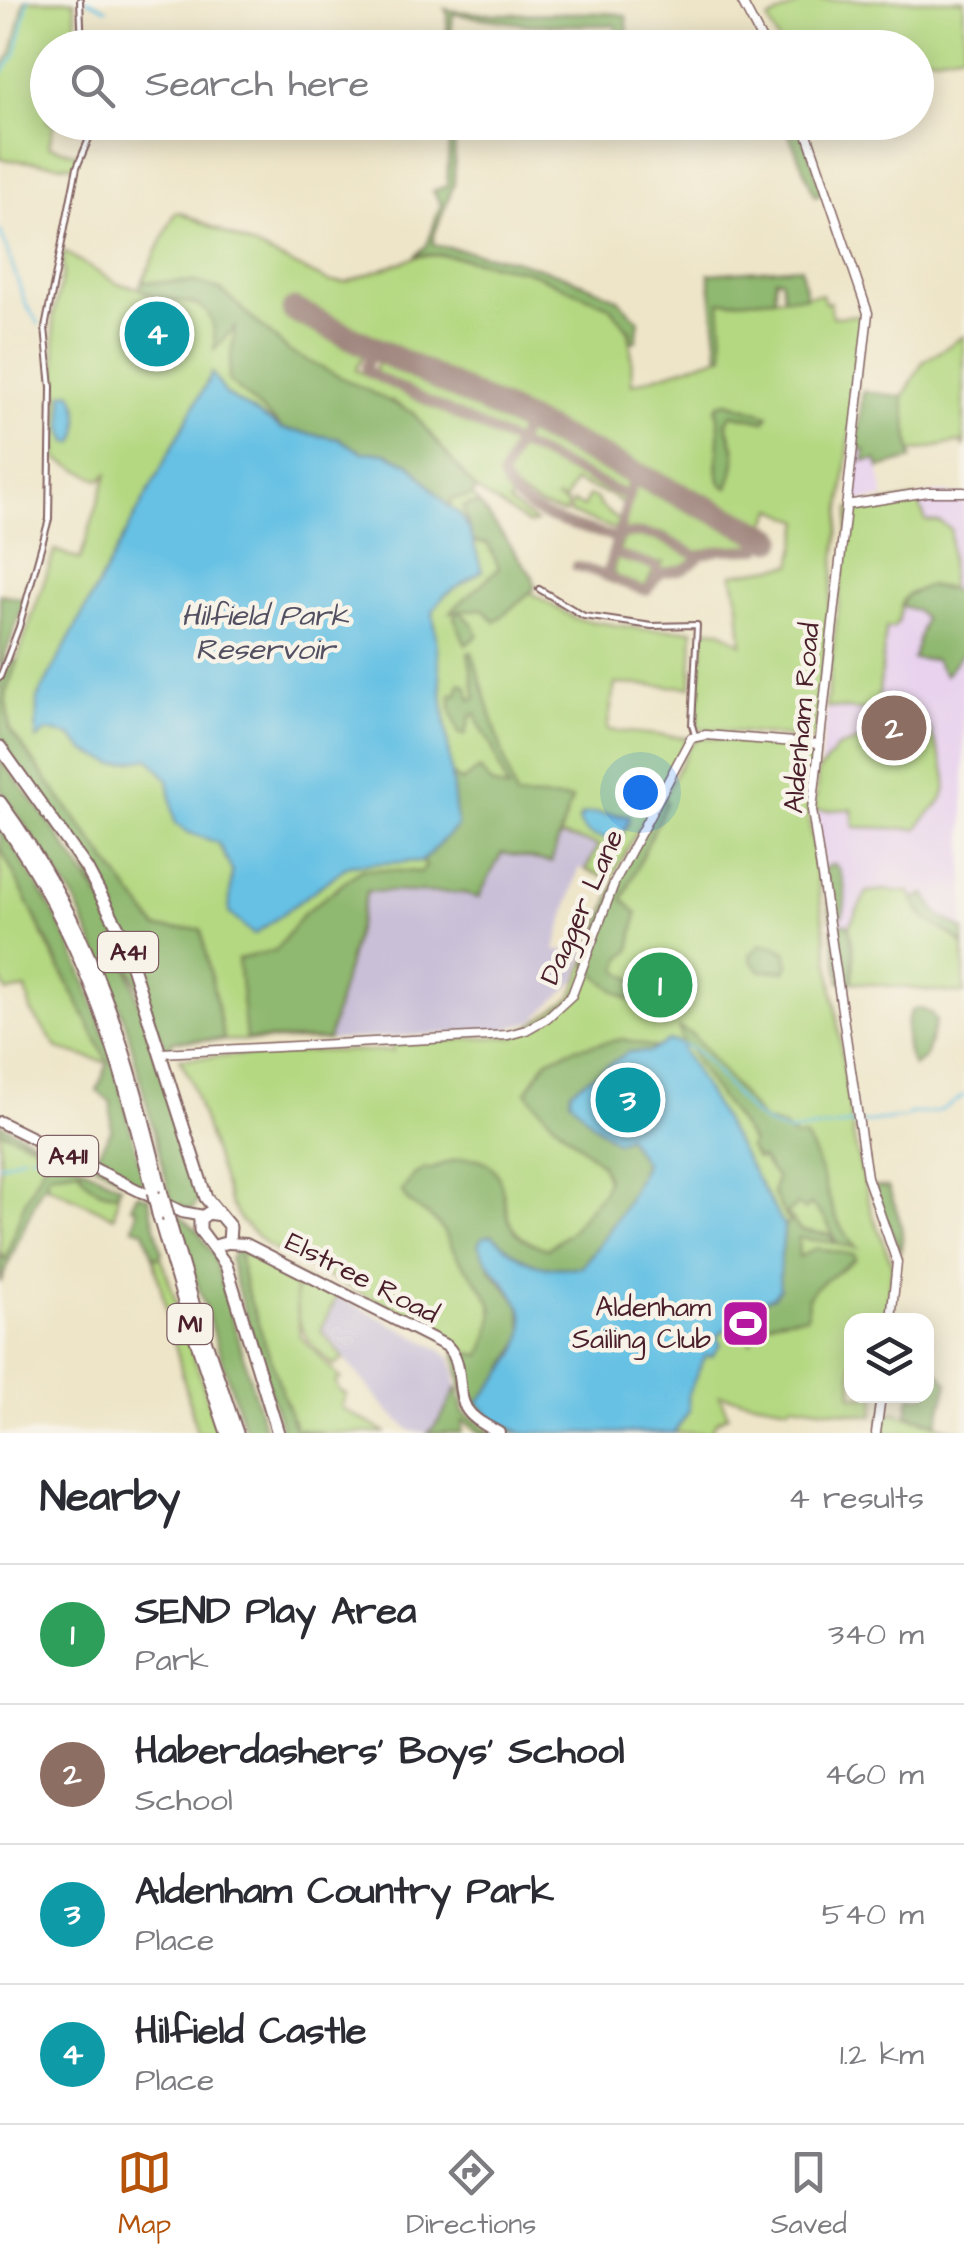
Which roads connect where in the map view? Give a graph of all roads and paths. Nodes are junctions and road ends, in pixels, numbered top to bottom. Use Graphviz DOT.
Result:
graph roads {
  1 [pos="80,0"];
  2 [pos="741,0"];
  3 [pos="81,30"];
  4 [pos="757,30"];
  5 [pos="88,140"];
  6 [pos="809,140"];
  7 [pos="964,492"];
  8 [pos="846,505"];
  9 [pos="538,589"];
  10 [pos="0,676"];
  11 [pos="695,736"];
  12 [pos="819,744"];
  13 [pos="0,747"];
  14 [pos="0,802"];
  15 [pos="0,818"];
  16 [pos="161,1053"];
  17 [pos="0,1122"];
  18 [pos="158,1195"];
  19 [pos="206,1198"];
  20 [pos="182,1212"];
  21 [pos="204,1215"];
  22 [pos="220,1215"];
  23 [pos="164,1217"];
  24 [pos="230,1227"];
  25 [pos="200,1230"];
  26 [pos="223,1244"];
  27 [pos="246,1244"];
  28 [pos="892,1313"];
  29 [pos="881,1403"];
  30 [pos="227,1433"];
  31 [pos="237,1433"];
  32 [pos="278,1433"];
  33 [pos="499,1433"];
  34 [pos="876,1433"];
  1 -- 3 [label="street"];
  2 -- 4 [label="street"];
  5 -- 10 [label="street"];
  6 -- 8 [label="street, Aldenham Road"];
  7 -- 8 [label="street"];
  8 -- 12 [label="street, Aldenham Road"];
  9 -- 11 [label="street"];
  11 -- 12 [label="street"];
  11 -- 16 [label="street, Dagger Lane"];
  12 -- 28 [label="street, Aldenham Road"];
  13 -- 16 [label="highway, A41"];
  14 -- 18 [label="highway, M1"];
  15 -- 18 [label="highway, M1"];
  16 -- 19 [label="highway, A41"];
  17 -- 20 [label="main road, A411"];
  18 -- 23 [label="highway, M1, bridge"];
  19 -- 21 [label="highway, A41"];
  19 -- 22 [label="highway, A41"];
  20 -- 21 [label="main road, A411"];
  20 -- 25 [label="main road, A411"];
  21 -- 22 [label="highway"];
  21 -- 25 [label="highway"];
  22 -- 24 [label="highway"];
  23 -- 30 [label="highway, M1"];
  23 -- 31 [label="highway, M1"];
  24 -- 26 [label="highway"];
  24 -- 27 [label="main road, Elstree Road"];
  25 -- 26 [label="highway"];
  26 -- 27 [label="main road, Elstree Road"];
  26 -- 32 [label="highway"];
  27 -- 33 [label="main road, Elstree Road"];
  29 -- 34 [label="street"];
}
